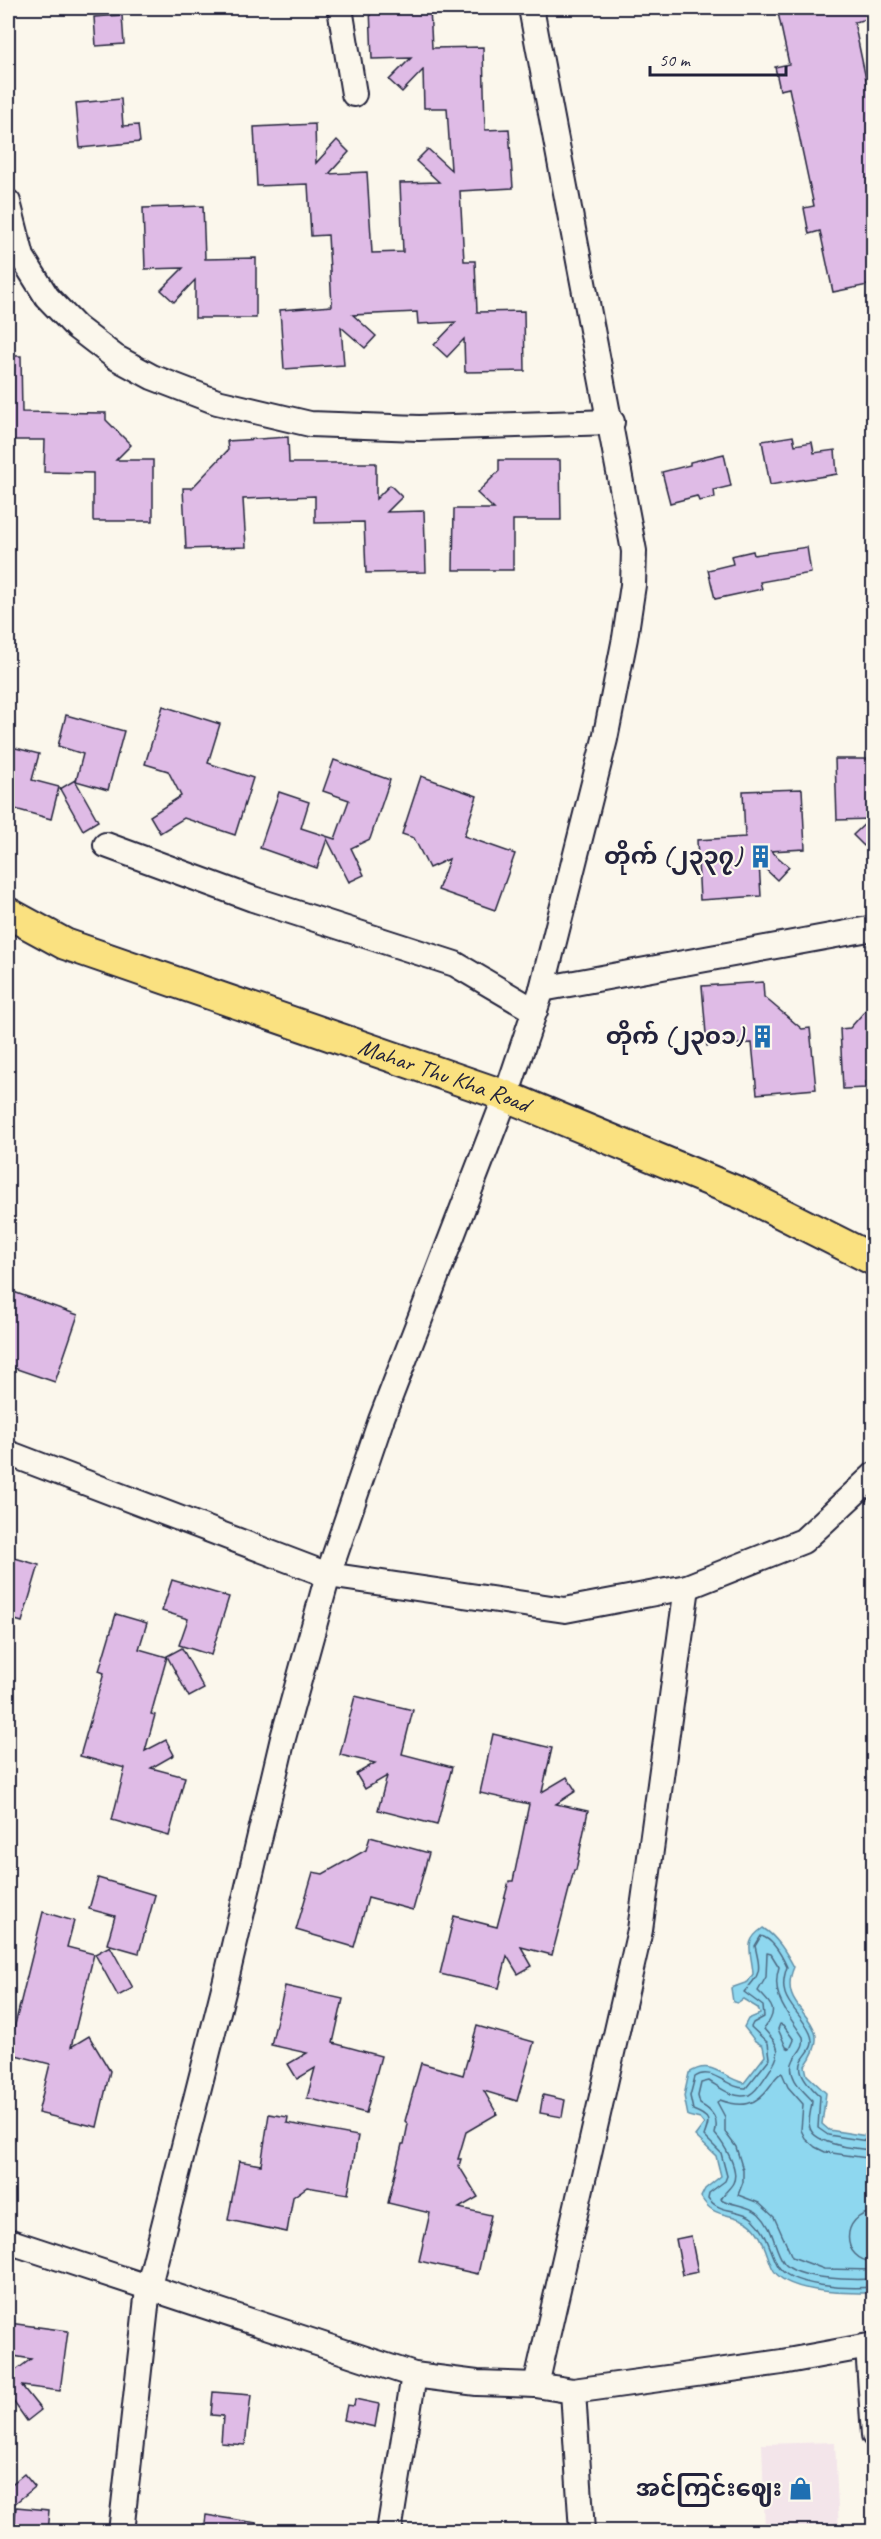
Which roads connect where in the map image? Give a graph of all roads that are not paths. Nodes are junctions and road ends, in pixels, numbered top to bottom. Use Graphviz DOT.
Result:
graph roads {
  1 [pos="340,8"];
  2 [pos="531,8"];
  3 [pos="354,94"];
  4 [pos="8,202"];
  5 [pos="612,422"];
  6 [pos="106,846"];
  7 [pos="8,913"];
  8 [pos="873,928"];
  9 [pos="538,1000"];
  10 [pos="506,1096"];
  11 [pos="873,1260"];
  12 [pos="8,1453"];
  13 [pos="873,1475"];
  14 [pos="328,1575"];
  15 [pos="687,1587"];
  16 [pos="8,2241"];
  17 [pos="148,2289"];
  18 [pos="871,2346"];
  19 [pos="414,2375"];
  20 [pos="536,2385"];
  21 [pos="573,2391"];
  22 [pos="873,2435"];
  23 [pos="121,2532"];
  24 [pos="389,2532"];
  25 [pos="582,2532"];
  1 -- 3 [label="street"];
  2 -- 5 [label="street"];
  4 -- 5 [label="street"];
  5 -- 9 [label="street"];
  6 -- 9 [label="street"];
  7 -- 10 [label="main road, Mahar Thu Kha Road"];
  8 -- 9 [label="street"];
  9 -- 10 [label="street"];
  10 -- 11 [label="main road, Mahar Thu Kha Road"];
  10 -- 14 [label="street"];
  12 -- 14 [label="street"];
  13 -- 15 [label="street"];
  14 -- 15 [label="street"];
  14 -- 17 [label="street"];
  15 -- 20 [label="street"];
  16 -- 17 [label="street"];
  17 -- 19 [label="street"];
  17 -- 23 [label="street"];
  18 -- 21 [label="street"];
  18 -- 22 [label="street"];
  19 -- 20 [label="street"];
  19 -- 24 [label="street"];
  20 -- 21 [label="street"];
  21 -- 25 [label="street"];
}
